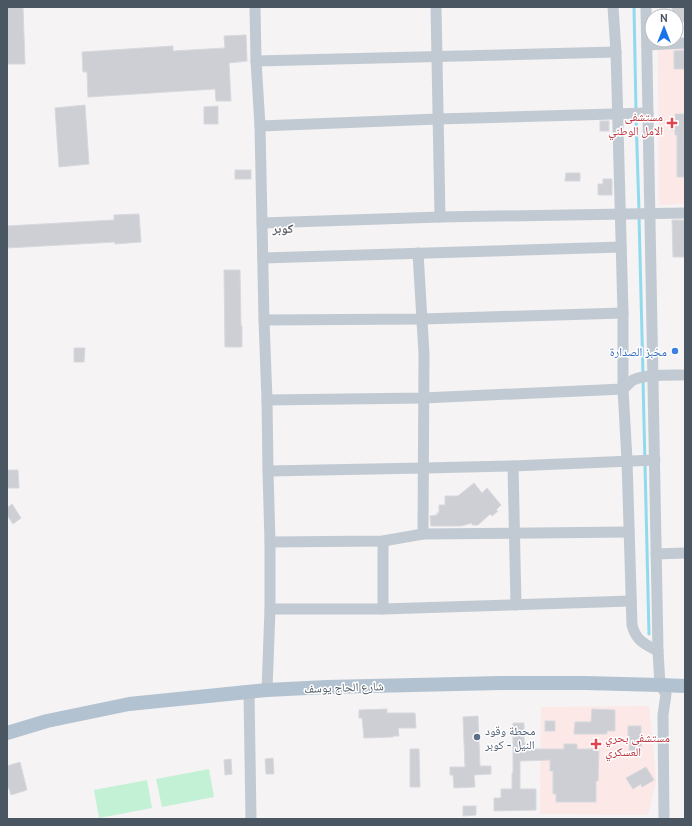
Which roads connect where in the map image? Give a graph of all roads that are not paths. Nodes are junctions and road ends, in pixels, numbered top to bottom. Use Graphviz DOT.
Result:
graph roads {
  1 [pos="255,7"];
  2 [pos="436,7"];
  3 [pos="613,7"];
  4 [pos="647,48"];
  5 [pos="616,52"];
  6 [pos="437,57"];
  7 [pos="256,61"];
  8 [pos="617,113"];
  9 [pos="640,113"];
  10 [pos="438,119"];
  11 [pos="260,126"];
  12 [pos="685,213"];
  13 [pos="620,214"];
  14 [pos="650,214"];
  15 [pos="440,217"];
  16 [pos="262,223"];
  17 [pos="621,247"];
  18 [pos="418,253"];
  19 [pos="263,258"];
  20 [pos="623,313"];
  21 [pos="422,319"];
  22 [pos="264,320"];
  23 [pos="685,375"];
  24 [pos="647,377"];
  25 [pos="624,389"];
  26 [pos="423,398"];
  27 [pos="267,400"];
  28 [pos="627,460"];
  29 [pos="648,460"];
  30 [pos="513,466"];
  31 [pos="424,468"];
  32 [pos="268,471"];
  33 [pos="629,532"];
  34 [pos="423,534"];
  35 [pos="515,534"];
  36 [pos="383,541"];
  37 [pos="270,542"];
  38 [pos="685,553"];
  39 [pos="656,554"];
  40 [pos="631,601"];
  41 [pos="516,605"];
  42 [pos="270,609"];
  43 [pos="383,609"];
  44 [pos="658,651"];
  45 [pos="660,685"];
  46 [pos="685,686"];
  47 [pos="268,690"];
  48 [pos="249,692"];
  49 [pos="7,733"];
  50 [pos="251,819"];
  51 [pos="664,819"];
  1 -- 7 [label="street"];
  2 -- 6 [label="street"];
  3 -- 5 [label="street"];
  4 -- 9 [label="street"];
  5 -- 6 [label="street"];
  5 -- 8 [label="street"];
  6 -- 7 [label="street"];
  6 -- 10 [label="street"];
  7 -- 11 [label="street"];
  8 -- 9 [label="street"];
  8 -- 10 [label="street"];
  8 -- 13 [label="street"];
  9 -- 14 [label="street"];
  10 -- 11 [label="street"];
  10 -- 15 [label="street"];
  11 -- 16 [label="street"];
  12 -- 14 [label="street"];
  13 -- 14 [label="street"];
  13 -- 15 [label="street"];
  13 -- 17 [label="street"];
  14 -- 24 [label="street"];
  15 -- 16 [label="street"];
  16 -- 19 [label="street"];
  17 -- 18 [label="street"];
  17 -- 20 [label="street"];
  18 -- 19 [label="street"];
  18 -- 21 [label="street"];
  19 -- 22 [label="street"];
  20 -- 21 [label="street"];
  20 -- 25 [label="street"];
  21 -- 22 [label="street"];
  21 -- 26 [label="street"];
  22 -- 27 [label="street"];
  23 -- 24 [label="street"];
  24 -- 25 [label="street"];
  24 -- 29 [label="street"];
  25 -- 26 [label="street"];
  25 -- 28 [label="street"];
  26 -- 27 [label="street"];
  26 -- 31 [label="street"];
  27 -- 32 [label="street"];
  28 -- 29 [label="street"];
  28 -- 30 [label="street"];
  28 -- 33 [label="street"];
  29 -- 39 [label="street"];
  30 -- 31 [label="street"];
  30 -- 35 [label="street"];
  31 -- 32 [label="street"];
  31 -- 34 [label="street"];
  32 -- 37 [label="street"];
  33 -- 35 [label="street"];
  33 -- 40 [label="street"];
  34 -- 35 [label="street"];
  34 -- 36 [label="street"];
  35 -- 41 [label="street"];
  36 -- 37 [label="street"];
  36 -- 43 [label="street"];
  37 -- 42 [label="street"];
  38 -- 39 [label="street"];
  39 -- 44 [label="street"];
  40 -- 41 [label="street"];
  40 -- 44 [label="street"];
  41 -- 43 [label="street"];
  42 -- 43 [label="street"];
  42 -- 47 [label="street"];
  44 -- 45 [label="street"];
  45 -- 46 [label="main road, شارع الحاج يوسف"];
  45 -- 47 [label="main road, شارع الحاج يوسف"];
  45 -- 51 [label="street"];
  47 -- 48 [label="main road, شارع الحاج يوسف"];
  48 -- 49 [label="main road, شارع الحاج يوسف"];
  48 -- 50 [label="street"];
}
